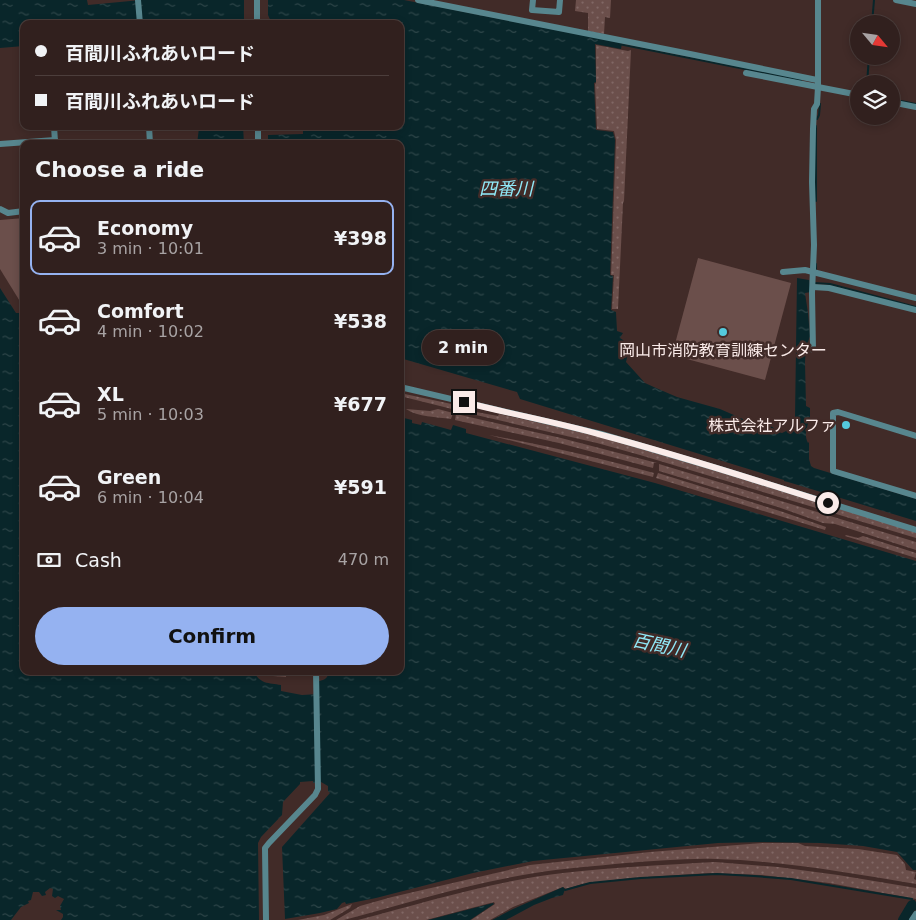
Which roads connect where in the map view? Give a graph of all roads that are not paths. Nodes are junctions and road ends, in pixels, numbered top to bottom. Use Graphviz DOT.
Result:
graph roads {
  1 [pos="138,0"];
  2 [pos="257,0"];
  3 [pos="418,0"];
  4 [pos="533,0"];
  5 [pos="560,0"];
  6 [pos="818,0"];
  7 [pos="896,0"];
  8 [pos="443,3"];
  9 [pos="916,4"];
  10 [pos="140,20"];
  11 [pos="257,20"];
  12 [pos="746,73"];
  13 [pos="764,73"];
  14 [pos="817,84"];
  15 [pos="850,93"];
  16 [pos="900,104"];
  17 [pos="916,107"];
  18 [pos="20,143"];
  19 [pos="0,144"];
  20 [pos="0,210"];
  21 [pos="20,212"];
  22 [pos="783,272"];
  23 [pos="814,272"];
  24 [pos="813,284"];
  25 [pos="916,298"];
  26 [pos="916,310"];
  27 [pos="812,350"];
  28 [pos="404,388"];
  29 [pos="916,436"];
  30 [pos="916,496"];
  31 [pos="916,530"];
  32 [pos="316,675"];
  33 [pos="916,914"];
  34 [pos="266,920"];
  35 [pos="912,920"];
  1 -- 10 [label="street"];
  2 -- 11 [label="street"];
  3 -- 8 [label="street"];
  4 -- 5 [label="street"];
  6 -- 14 [label="street"];
  7 -- 9 [label="street"];
  8 -- 13 [label="street"];
  12 -- 13 [label="street"];
  13 -- 14 [label="street"];
  14 -- 15 [label="street"];
  14 -- 23 [label="street"];
  16 -- 17 [label="street"];
  18 -- 19 [label="street"];
  20 -- 21 [label="street"];
  22 -- 23 [label="street"];
  23 -- 24 [label="street"];
  23 -- 25 [label="street"];
  24 -- 26 [label="street"];
  24 -- 27 [label="street"];
  28 -- 31 [label="street"];
  29 -- 30 [label="street"];
  32 -- 34 [label="street"];
  33 -- 35 [label="street"];
}
